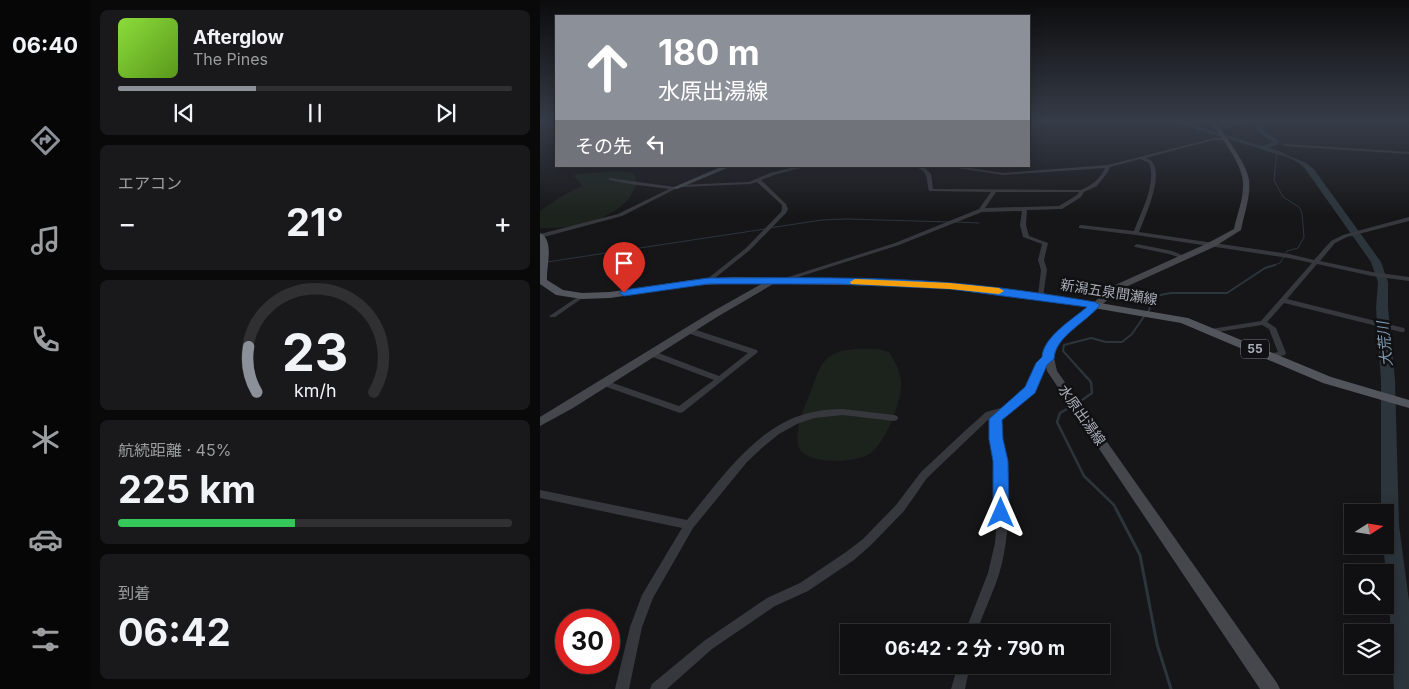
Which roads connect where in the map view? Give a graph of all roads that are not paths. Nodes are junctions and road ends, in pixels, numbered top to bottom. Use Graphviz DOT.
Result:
graph roads {
  1 [pos="1163,152"];
  2 [pos="1232,152"];
  3 [pos="1396,152"];
  4 [pos="1409,153"];
  5 [pos="1140,158"];
  6 [pos="1108,166"];
  7 [pos="727,167"];
  8 [pos="802,167"];
  9 [pos="921,167"];
  10 [pos="953,167"];
  11 [pos="611,178"];
  12 [pos="758,180"];
  13 [pos="679,187"];
  14 [pos="996,190"];
  15 [pos="1082,191"];
  16 [pos="1025,209"];
  17 [pos="981,210"];
  18 [pos="1409,219"];
  19 [pos="1081,227"];
  20 [pos="1136,233"];
  21 [pos="540,236"];
  22 [pos="1211,245"];
  23 [pos="1137,246"];
  24 [pos="1184,256"];
  25 [pos="1316,262"];
  26 [pos="541,265"];
  27 [pos="1409,279"];
  28 [pos="772,280"];
  29 [pos="784,280"];
  30 [pos="708,281"];
  31 [pos="582,296"];
  32 [pos="1040,296"];
  33 [pos="1282,300"];
  34 [pos="1095,305"];
  35 [pos="553,316"];
  36 [pos="1263,323"];
  37 [pos="1401,330"];
  38 [pos="690,331"];
  39 [pos="1211,331"];
  40 [pos="653,354"];
  41 [pos="1272,356"];
  42 [pos="1048,359"];
  43 [pos="720,379"];
  44 [pos="607,384"];
  45 [pos="1409,404"];
  46 [pos="1005,410"];
  47 [pos="894,418"];
  48 [pos="540,422"];
  49 [pos="540,494"];
  50 [pos="688,525"];
  51 [pos="973,624"];
  52 [pos="962,674"];
  53 [pos="622,689"];
  54 [pos="657,689"];
  55 [pos="958,689"];
  56 [pos="1271,689"];
  1 -- 5 [label="street"];
  2 -- 22 [label="main road"];
  3 -- 4 [label="street"];
  5 -- 6 [label="street"];
  5 -- 20 [label="street"];
  6 -- 10 [label="street"];
  6 -- 15 [label="street"];
  7 -- 13 [label="main road"];
  8 -- 12 [label="street"];
  9 -- 14 [label="street"];
  11 -- 13 [label="street"];
  12 -- 13 [label="street"];
  12 -- 30 [label="street"];
  13 -- 21 [label="street"];
  14 -- 15 [label="street"];
  14 -- 17 [label="street"];
  15 -- 16 [label="street"];
  16 -- 17 [label="street"];
  16 -- 32 [label="street"];
  17 -- 29 [label="street"];
  18 -- 25 [label="street"];
  19 -- 20 [label="street"];
  20 -- 22 [label="street"];
  21 -- 26 [label="main road, 新潟五泉間瀬線 / 55"];
  22 -- 24 [label="main road"];
  22 -- 25 [label="street"];
  23 -- 24 [label="street"];
  24 -- 34 [label="main road"];
  25 -- 27 [label="street"];
  25 -- 33 [label="street"];
  26 -- 31 [label="main road, 新潟五泉間瀬線 / 55"];
  28 -- 29 [label="main road, 新潟五泉間瀬線 / 55"];
  28 -- 30 [label="main road, 新潟五泉間瀬線 / 55"];
  28 -- 38 [label="main road"];
  29 -- 32 [label="main road, 新潟五泉間瀬線 / 55"];
  30 -- 31 [label="main road, 新潟五泉間瀬線 / 55"];
  31 -- 35 [label="street"];
  32 -- 34 [label="main road, 新潟五泉間瀬線 / 55"];
  33 -- 36 [label="street"];
  33 -- 37 [label="street"];
  34 -- 39 [label="main road, 新潟五泉間瀬線 / 55"];
  34 -- 42 [label="main road"];
  36 -- 39 [label="street"];
  36 -- 41 [label="street"];
  38 -- 40 [label="main road"];
  38 -- 43 [label="street"];
  39 -- 41 [label="main road, 新潟五泉間瀬線 / 55"];
  40 -- 43 [label="street"];
  40 -- 44 [label="main road"];
  41 -- 45 [label="main road, 新潟五泉間瀬線 / 55"];
  42 -- 46 [label="street"];
  42 -- 56 [label="main road, 水原出湯線"];
  43 -- 44 [label="street"];
  44 -- 48 [label="main road"];
  46 -- 51 [label="street"];
  46 -- 54 [label="street"];
  47 -- 50 [label="street"];
  49 -- 50 [label="street"];
  50 -- 53 [label="street"];
  52 -- 55 [label="street"];
}
